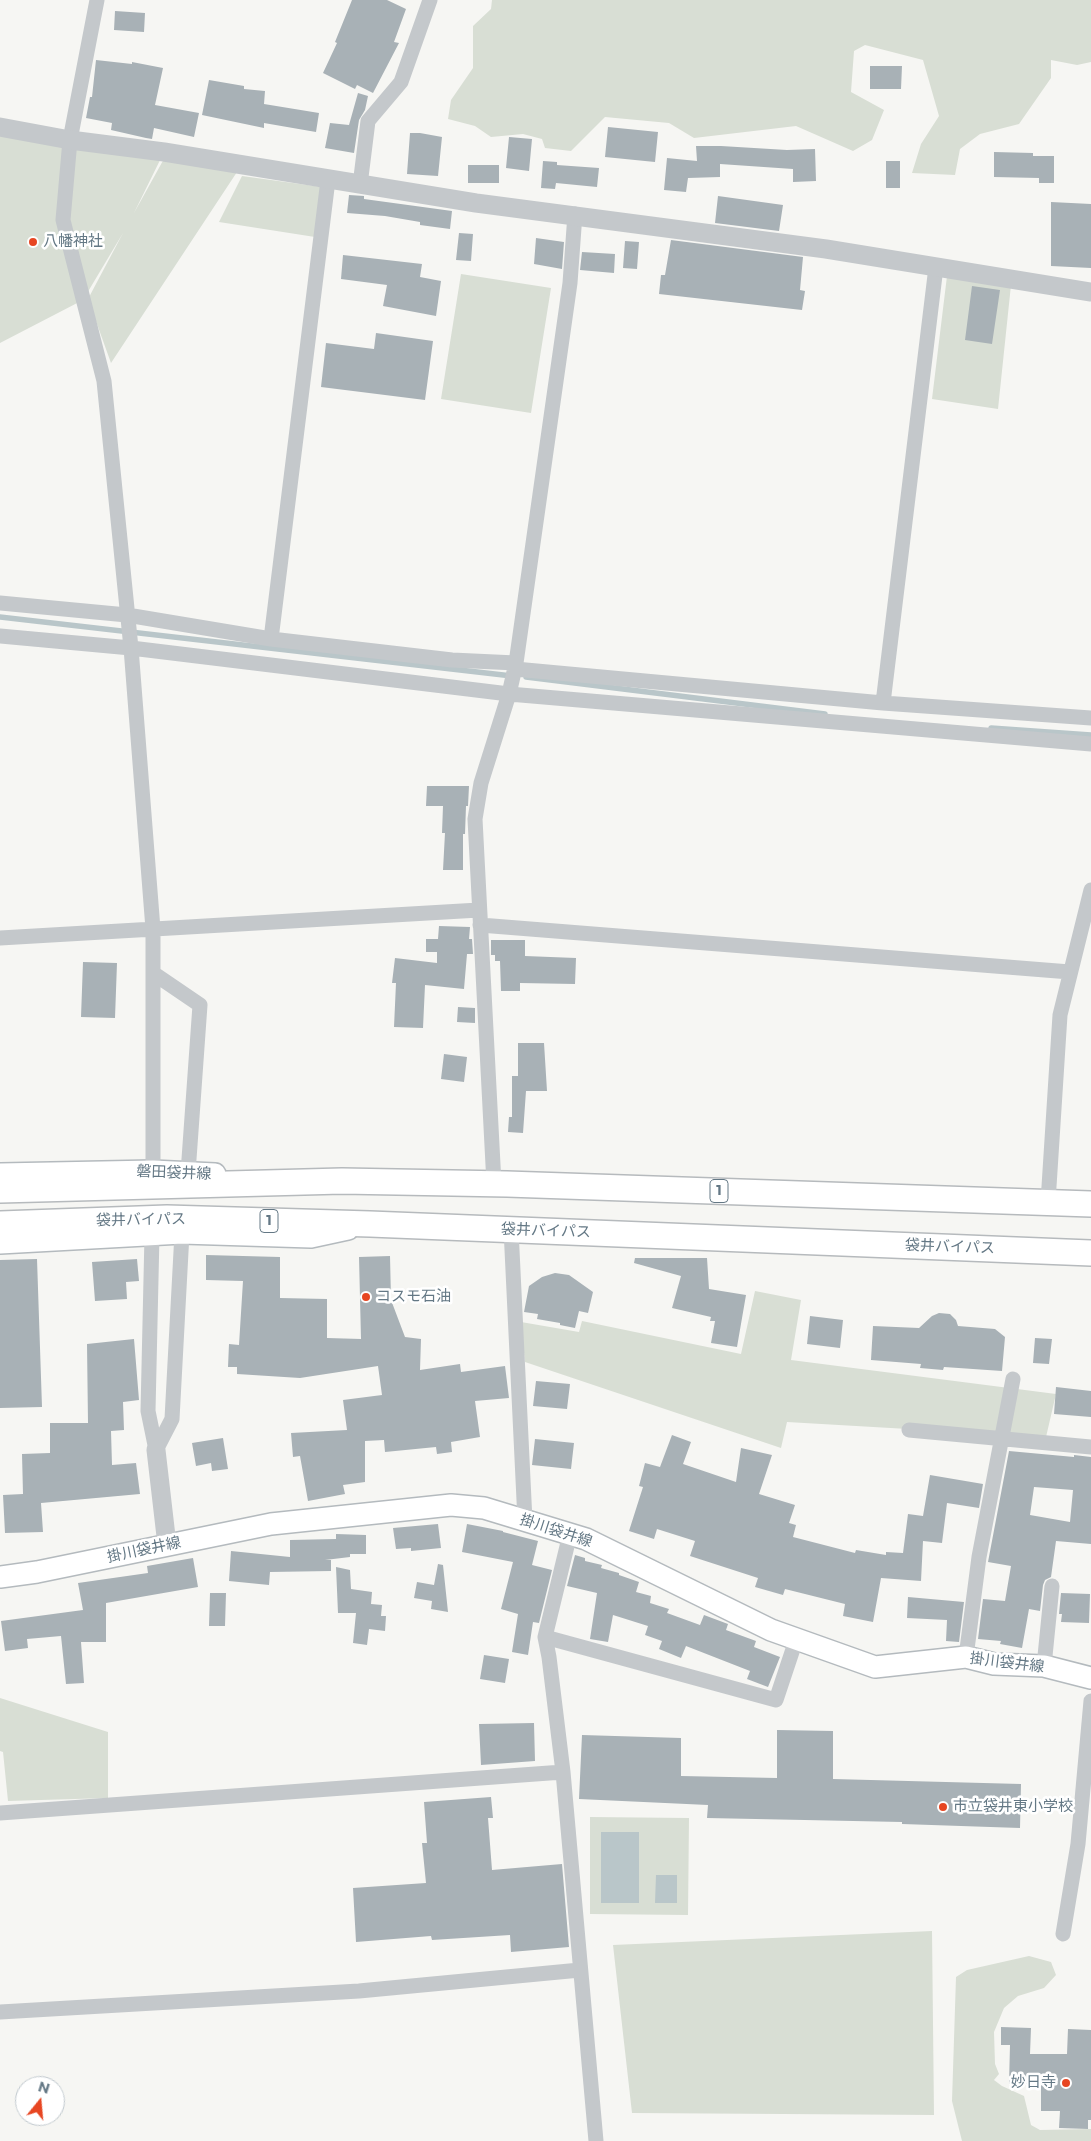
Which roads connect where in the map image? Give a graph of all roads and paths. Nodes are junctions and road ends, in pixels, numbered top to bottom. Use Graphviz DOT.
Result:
graph roads {
  1 [pos="97,0"];
  2 [pos="425,2"];
  3 [pos="0,127"];
  4 [pos="70,140"];
  5 [pos="328,180"];
  6 [pos="360,185"];
  7 [pos="575,214"];
  8 [pos="936,267"];
  9 [pos="1091,292"];
  10 [pos="0,603"];
  11 [pos="128,618"];
  12 [pos="0,636"];
  13 [pos="271,639"];
  14 [pos="130,643"];
  15 [pos="516,666"];
  16 [pos="509,694"];
  17 [pos="883,703"];
  18 [pos="1091,718"];
  19 [pos="1091,744"];
  20 [pos="1091,890"];
  21 [pos="479,918"];
  22 [pos="153,929"];
  23 [pos="0,938"];
  24 [pos="1070,972"];
  25 [pos="153,973"];
  26 [pos="153,1171"];
  27 [pos="188,1173"];
  28 [pos="0,1174"];
  29 [pos="348,1181"];
  30 [pos="494,1184"];
  31 [pos="0,1190"];
  32 [pos="1048,1202"];
  33 [pos="1091,1204"];
  34 [pos="0,1224"];
  35 [pos="370,1224"];
  36 [pos="511,1229"];
  37 [pos="182,1233"];
  38 [pos="152,1235"];
  39 [pos="0,1243"];
  40 [pos="1091,1253"];
  41 [pos="1013,1379"];
  42 [pos="909,1430"];
  43 [pos="1002,1439"];
  44 [pos="1091,1448"];
  45 [pos="156,1450"];
  46 [pos="525,1521"];
  47 [pos="570,1534"];
  48 [pos="167,1545"];
  49 [pos="0,1577"];
  50 [pos="1052,1586"];
  51 [pos="545,1637"];
  52 [pos="796,1640"];
  53 [pos="966,1657"];
  54 [pos="1044,1666"];
  55 [pos="1091,1678"];
  56 [pos="1091,1701"];
  57 [pos="563,1772"];
  58 [pos="0,1813"];
  59 [pos="1063,1934"];
  60 [pos="580,1970"];
  61 [pos="0,2012"];
  62 [pos="596,2141"];
  1 -- 4 [label="street"];
  2 -- 6 [label="street"];
  3 -- 4 [label="street"];
  4 -- 5 [label="street"];
  4 -- 11 [label="street"];
  5 -- 6 [label="street"];
  5 -- 13 [label="street"];
  6 -- 7 [label="street"];
  7 -- 8 [label="street"];
  7 -- 15 [label="street"];
  8 -- 9 [label="street"];
  8 -- 17 [label="street"];
  10 -- 11 [label="street"];
  11 -- 13 [label="street"];
  11 -- 14 [label="street"];
  12 -- 14 [label="street"];
  13 -- 15 [label="street"];
  14 -- 16 [label="street"];
  14 -- 22 [label="street"];
  15 -- 16 [label="street"];
  15 -- 17 [label="street"];
  16 -- 19 [label="street"];
  16 -- 21 [label="street"];
  17 -- 18 [label="street"];
  20 -- 24 [label="street"];
  21 -- 22 [label="street"];
  21 -- 24 [label="street"];
  21 -- 30 [label="street"];
  22 -- 23 [label="street"];
  22 -- 25 [label="street"];
  24 -- 32 [label="street"];
  25 -- 26 [label="street"];
  25 -- 27 [label="street"];
  26 -- 27 [label="main road, 磐田袋井線"];
  26 -- 28 [label="main road, 磐田袋井線"];
  27 -- 29 [label="main road, 磐田袋井線"];
  29 -- 30 [label="highway, 1"];
  29 -- 31 [label="highway, 1"];
  30 -- 32 [label="highway, 1"];
  32 -- 33 [label="highway, 1"];
  34 -- 35 [label="highway, 袋井バイパス / 1"];
  35 -- 36 [label="highway, 袋井バイパス / 1"];
  35 -- 37 [label="main road"];
  36 -- 40 [label="highway, 袋井バイパス / 1"];
  36 -- 46 [label="street"];
  37 -- 38 [label="main road"];
  37 -- 45 [label="street"];
  38 -- 39 [label="main road"];
  38 -- 45 [label="street"];
  41 -- 43 [label="street"];
  42 -- 43 [label="street"];
  43 -- 44 [label="street"];
  43 -- 53 [label="street"];
  45 -- 48 [label="street"];
  46 -- 47 [label="main road, 掛川袋井線"];
  46 -- 48 [label="main road, 掛川袋井線"];
  47 -- 51 [label="street"];
  47 -- 52 [label="main road, 掛川袋井線"];
  48 -- 49 [label="main road, 掛川袋井線"];
  50 -- 54 [label="street"];
  51 -- 52 [label="street"];
  51 -- 57 [label="street"];
  52 -- 53 [label="main road, 掛川袋井線"];
  53 -- 54 [label="main road, 掛川袋井線"];
  54 -- 55 [label="main road, 掛川袋井線"];
  56 -- 59 [label="street"];
  57 -- 58 [label="street"];
  57 -- 60 [label="street"];
  60 -- 61 [label="street"];
  60 -- 62 [label="street"];
}
